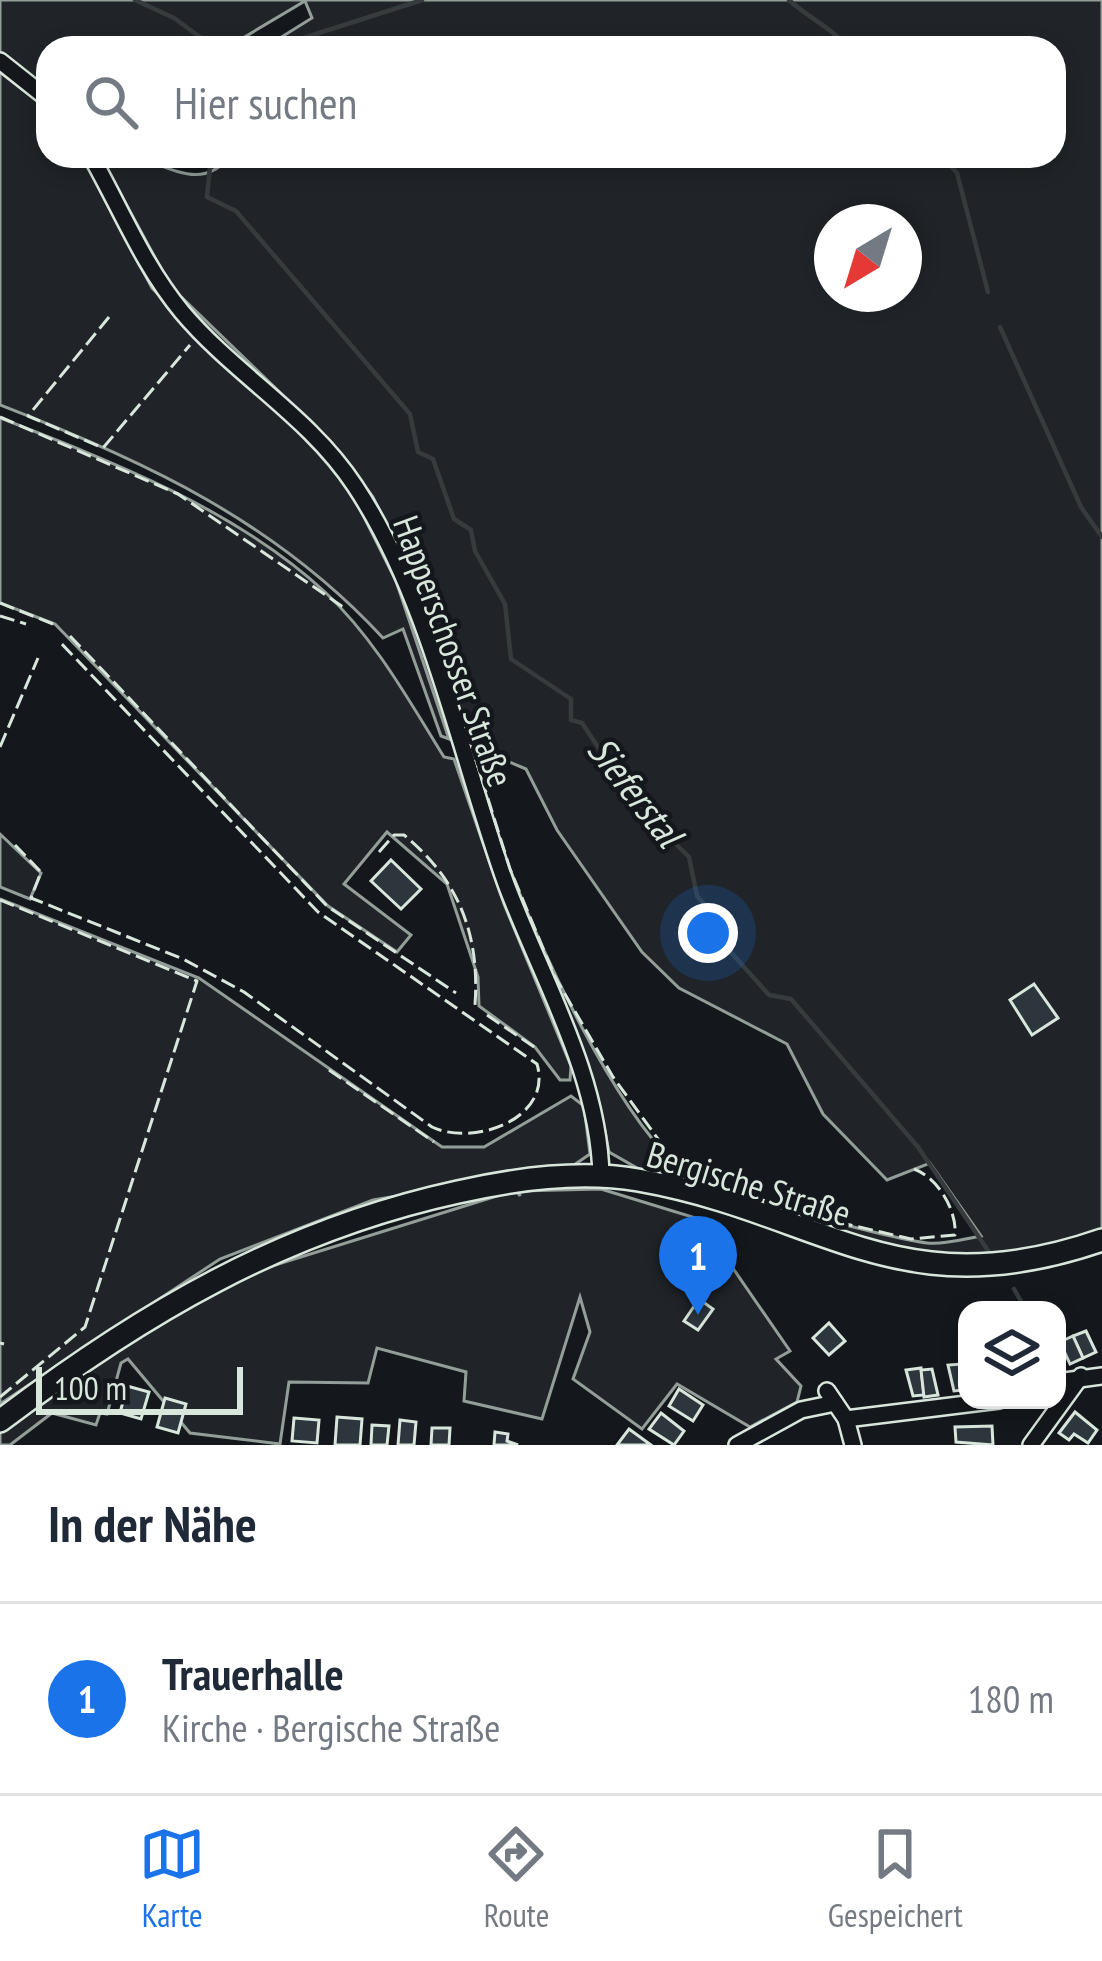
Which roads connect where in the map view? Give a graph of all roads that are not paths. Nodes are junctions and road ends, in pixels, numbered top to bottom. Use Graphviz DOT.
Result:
graph roads {
  1 [pos="0,62"];
  2 [pos="36,90"];
  3 [pos="97,168"];
  4 [pos="601,1176"];
  5 [pos="1102,1240"];
  6 [pos="1081,1376"];
  7 [pos="1102,1376"];
  8 [pos="1066,1380"];
  9 [pos="958,1405"];
  10 [pos="846,1419"];
  11 [pos="0,1421"];
  12 [pos="737,1445"];
  13 [pos="853,1445"];
  14 [pos="1031,1445"];
  1 -- 2 [label="street"];
  3 -- 4 [label="street, Happerschosser Straße"];
  4 -- 5 [label="main road, Bergische Straße"];
  4 -- 11 [label="main road, Bergische Straße"];
  6 -- 7 [label="street"];
  6 -- 8 [label="street"];
  6 -- 14 [label="street"];
  9 -- 10 [label="street"];
  10 -- 12 [label="street"];
  10 -- 13 [label="street"];
}
